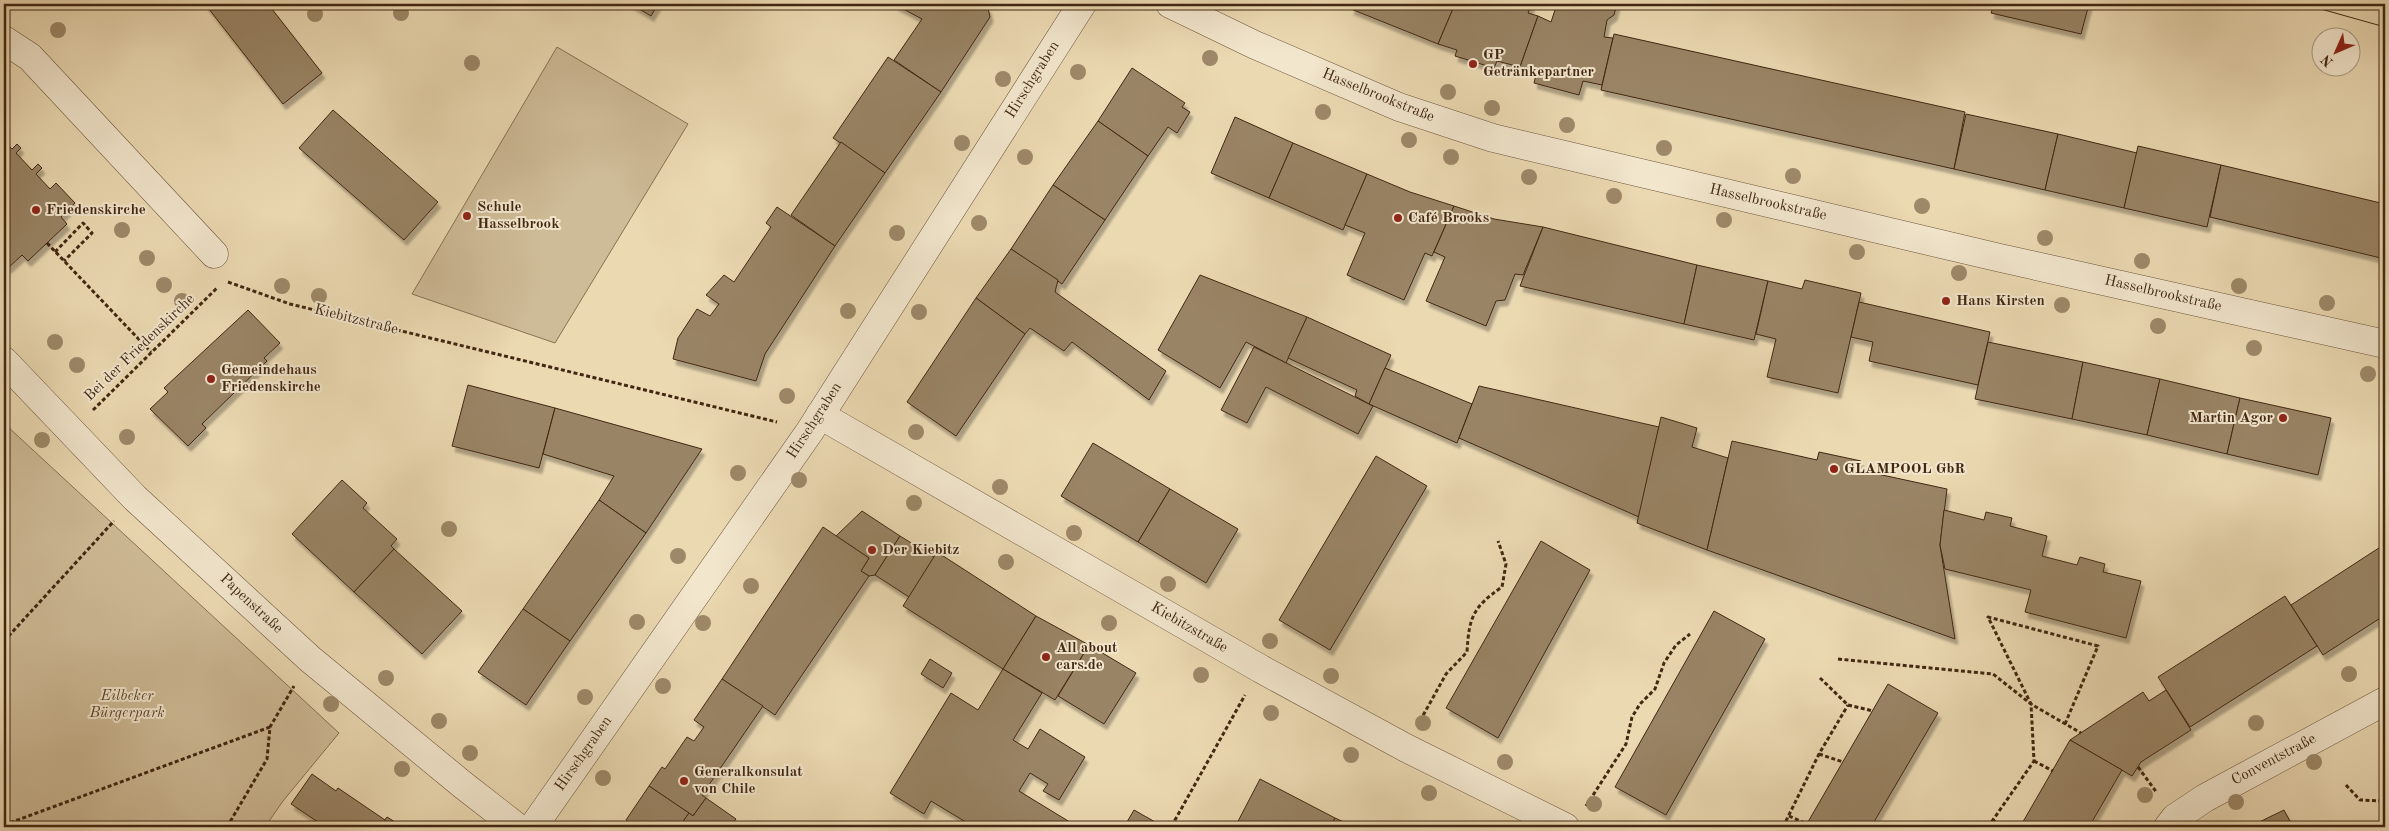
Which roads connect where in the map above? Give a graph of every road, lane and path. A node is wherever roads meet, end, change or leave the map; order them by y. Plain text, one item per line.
1 (1082, 4) edge
2 (1170, 4) edge
3 (4, 40) edge
4 (47, 243) dead end
5 (55, 252) junction
6 (214, 254) dead end
7 (64, 261) junction
8 (224, 281) joint
9 (2385, 344) edge
10 (151, 352) junction
11 (4, 361) edge
12 (815, 423) junction
13 (71, 431) junction
14 (135, 498) junction
15 (1498, 540) dead end
16 (1690, 634) dead end
17 (4, 641) edge
18 (310, 659) junction
19 (1838, 659) dead end
20 (1261, 669) junction
21 (1820, 678) dead end
22 (2385, 700) edge
23 (2031, 704) junction
24 (1848, 705) junction
25 (1873, 711) dead end
26 (2065, 724) junction
27 (270, 728) junction
28 (2081, 734) dead end
29 (1406, 748) junction
30 (1819, 754) junction
31 (2034, 761) junction
32 (1843, 762) dead end
33 (2052, 771) dead end
34 (2346, 785) dead end
35 (2385, 800) edge
36 (1789, 816) junction
37 (1574, 819) edge
38 (1992, 820) junction
39 (1807, 824) dead end
40 (4, 825) edge
41 (226, 827) edge
42 (517, 827) edge
43 (533, 827) edge
44 (1174, 827) edge
45 (1782, 827) edge
46 (1988, 827) edge
47 (2005, 827) edge
48 (2168, 827) edge

1 - 12 street, Hirschgraben
2 - 9 street, Hasselbrookstraße
3 - 6 street
4 - 5 path
5 - 7 path
5 - 7 path
7 - 10 path
8 - 10 path, Bei der Friedenskirche
8 - 12 path, Kiebitzstraße
10 - 13 path, Bei der Friedenskirche
11 - 13 street, Papenstraße
12 - 20 street, Kiebitzstraße
12 - 43 street, Hirschgraben
13 - 14 street, Papenstraße
14 - 17 path
14 - 18 street, Papenstraße
15 - 29 path
16 - 37 path
18 - 27 path
18 - 42 street, Papenstraße
19 - 23 path
20 - 29 street, Kiebitzstraße
20 - 44 path
21 - 24 path
22 - 48 street, Conventstraße
23 - 26 path
23 - 26 path
23 - 31 path
24 - 25 path
24 - 30 path
26 - 28 path
27 - 40 path
27 - 41 path
29 - 37 street, Kiebitzstraße
30 - 32 path
30 - 36 path
31 - 33 path
31 - 38 path
34 - 35 path
36 - 39 path
36 - 45 path
38 - 46 path
38 - 47 path

